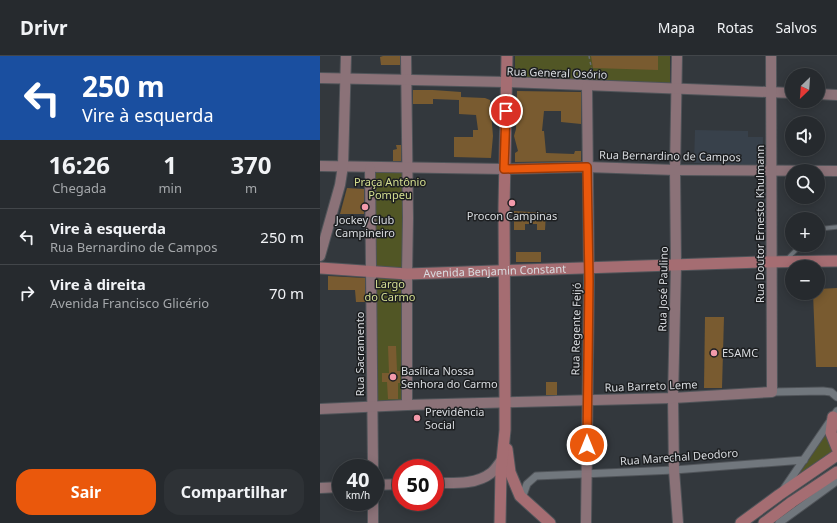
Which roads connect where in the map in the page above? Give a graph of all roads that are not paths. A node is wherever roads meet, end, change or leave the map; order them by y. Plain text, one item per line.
1 (346, 56) edge
2 (406, 56) edge
3 (507, 56) edge
4 (677, 56) edge
5 (772, 56) edge
6 (320, 78) edge
7 (345, 79) junction
8 (406, 80) junction
9 (506, 82) junction
10 (591, 86) junction
11 (676, 89) junction
12 (772, 93) junction
13 (785, 94) edge
14 (825, 94) edge
15 (837, 95) edge
16 (320, 166) edge
17 (343, 166) junction
18 (408, 167) junction
19 (587, 167) junction
20 (370, 168) junction
21 (504, 169) junction
22 (772, 169) junction
23 (675, 170) junction
24 (837, 170) edge
25 (837, 227) edge
26 (825, 228) edge
27 (794, 252) edge
28 (320, 256) edge
29 (784, 261) junction
30 (837, 261) edge
31 (772, 262) junction
32 (676, 265) junction
33 (320, 268) edge
34 (588, 268) junction
35 (504, 270) junction
36 (372, 271) junction
37 (407, 274) junction
38 (772, 392) junction
39 (837, 397) edge
40 (673, 398) junction
41 (587, 400) junction
42 (506, 403) junction
43 (408, 405) junction
44 (372, 408) junction
45 (320, 409) edge
46 (835, 414) edge
47 (505, 430) junction
48 (837, 448) edge
49 (837, 455) edge
50 (373, 459) edge
51 (804, 460) junction
52 (501, 461) junction
53 (674, 470) junction
54 (837, 472) edge
55 (588, 475) junction
56 (837, 481) edge
57 (444, 484) edge
58 (332, 487) edge
59 (320, 488) edge
60 (779, 495) junction
61 (522, 499) junction
62 (373, 511) edge
63 (373, 523) edge
64 (500, 523) edge
65 (550, 523) edge
66 (586, 523) edge
67 (678, 523) edge
68 (741, 523) edge
69 (764, 523) edge
70 (780, 523) edge

1 - 7 main road
2 - 8 main road
3 - 9 main road
4 - 11 main road, Rua José Paulino
5 - 12 main road, Rua Doutor Ernesto Khulmann
6 - 7 main road, Rua General Osório
7 - 8 main road, Rua General Osório
7 - 17 main road
8 - 9 main road, Rua General Osório
8 - 18 main road
9 - 10 main road, Rua General Osório
9 - 21 main road
10 - 11 main road, Rua General Osório
10 - 19 main road, Rua Regente Feijó
11 - 12 main road, Rua General Osório
11 - 23 main road, Rua José Paulino
12 - 13 main road, Rua General Osório
12 - 22 main road, Rua Doutor Ernesto Khulmann
14 - 15 main road
16 - 17 main road, Rua Bernardino de Campos
17 - 20 main road, Rua Bernardino de Campos
17 - 28 main road
18 - 20 main road, Rua Bernardino de Campos
18 - 21 main road, Rua Bernardino de Campos
18 - 37 main road
19 - 21 main road, Rua Bernardino de Campos
19 - 23 main road, Rua Bernardino de Campos
19 - 34 main road, Rua Regente Feijó
20 - 36 main road, Rua Sacramento
21 - 35 main road
22 - 23 main road, Rua Bernardino de Campos
22 - 24 main road, Rua Bernardino de Campos
22 - 31 main road, Rua Doutor Ernesto Khulmann
23 - 32 main road, Rua José Paulino
25 - 26 lane
27 - 29 lane
29 - 30 main road, Avenida Benjamin Constant
29 - 31 main road, Avenida Benjamin Constant
31 - 32 main road, Avenida Benjamin Constant
31 - 38 main road, Rua Doutor Ernesto Khulmann
32 - 34 main road, Avenida Benjamin Constant
32 - 40 main road, Rua José Paulino
33 - 36 main road, Avenida Benjamin Constant
34 - 35 main road, Avenida Benjamin Constant
34 - 41 main road, Rua Regente Feijó
35 - 37 main road, Avenida Benjamin Constant
35 - 42 main road
36 - 37 main road, Avenida Benjamin Constant
36 - 44 main road, Rua Sacramento
37 - 43 main road
38 - 39 street, Rua Barreto Leme
38 - 40 main road, Rua Barreto Leme
40 - 41 main road, Rua Barreto Leme
40 - 53 main road, Rua José Paulino
41 - 42 main road, Rua Barreto Leme
41 - 55 main road, Rua Regente Feijó
42 - 43 main road, Rua Barreto Leme
42 - 47 main road
43 - 44 main road, Rua Barreto Leme
44 - 45 main road, Rua Barreto Leme
44 - 50 main road, Rua Sacramento
46 - 48 main road
46 - 51 street
47 - 52 main road
47 - 61 main road
49 - 60 main road
51 - 53 street, Rua Marechal Deodoro
51 - 60 street
52 - 57 main road
52 - 64 main road
53 - 55 street, Rua Marechal Deodoro
53 - 67 main road, Rua José Paulino
54 - 69 main road
55 - 61 street, Rua Marechal Deodoro
55 - 66 main road, Rua Regente Feijó
56 - 70 street
58 - 59 main road
60 - 68 main road
61 - 65 main road
62 - 63 main road

